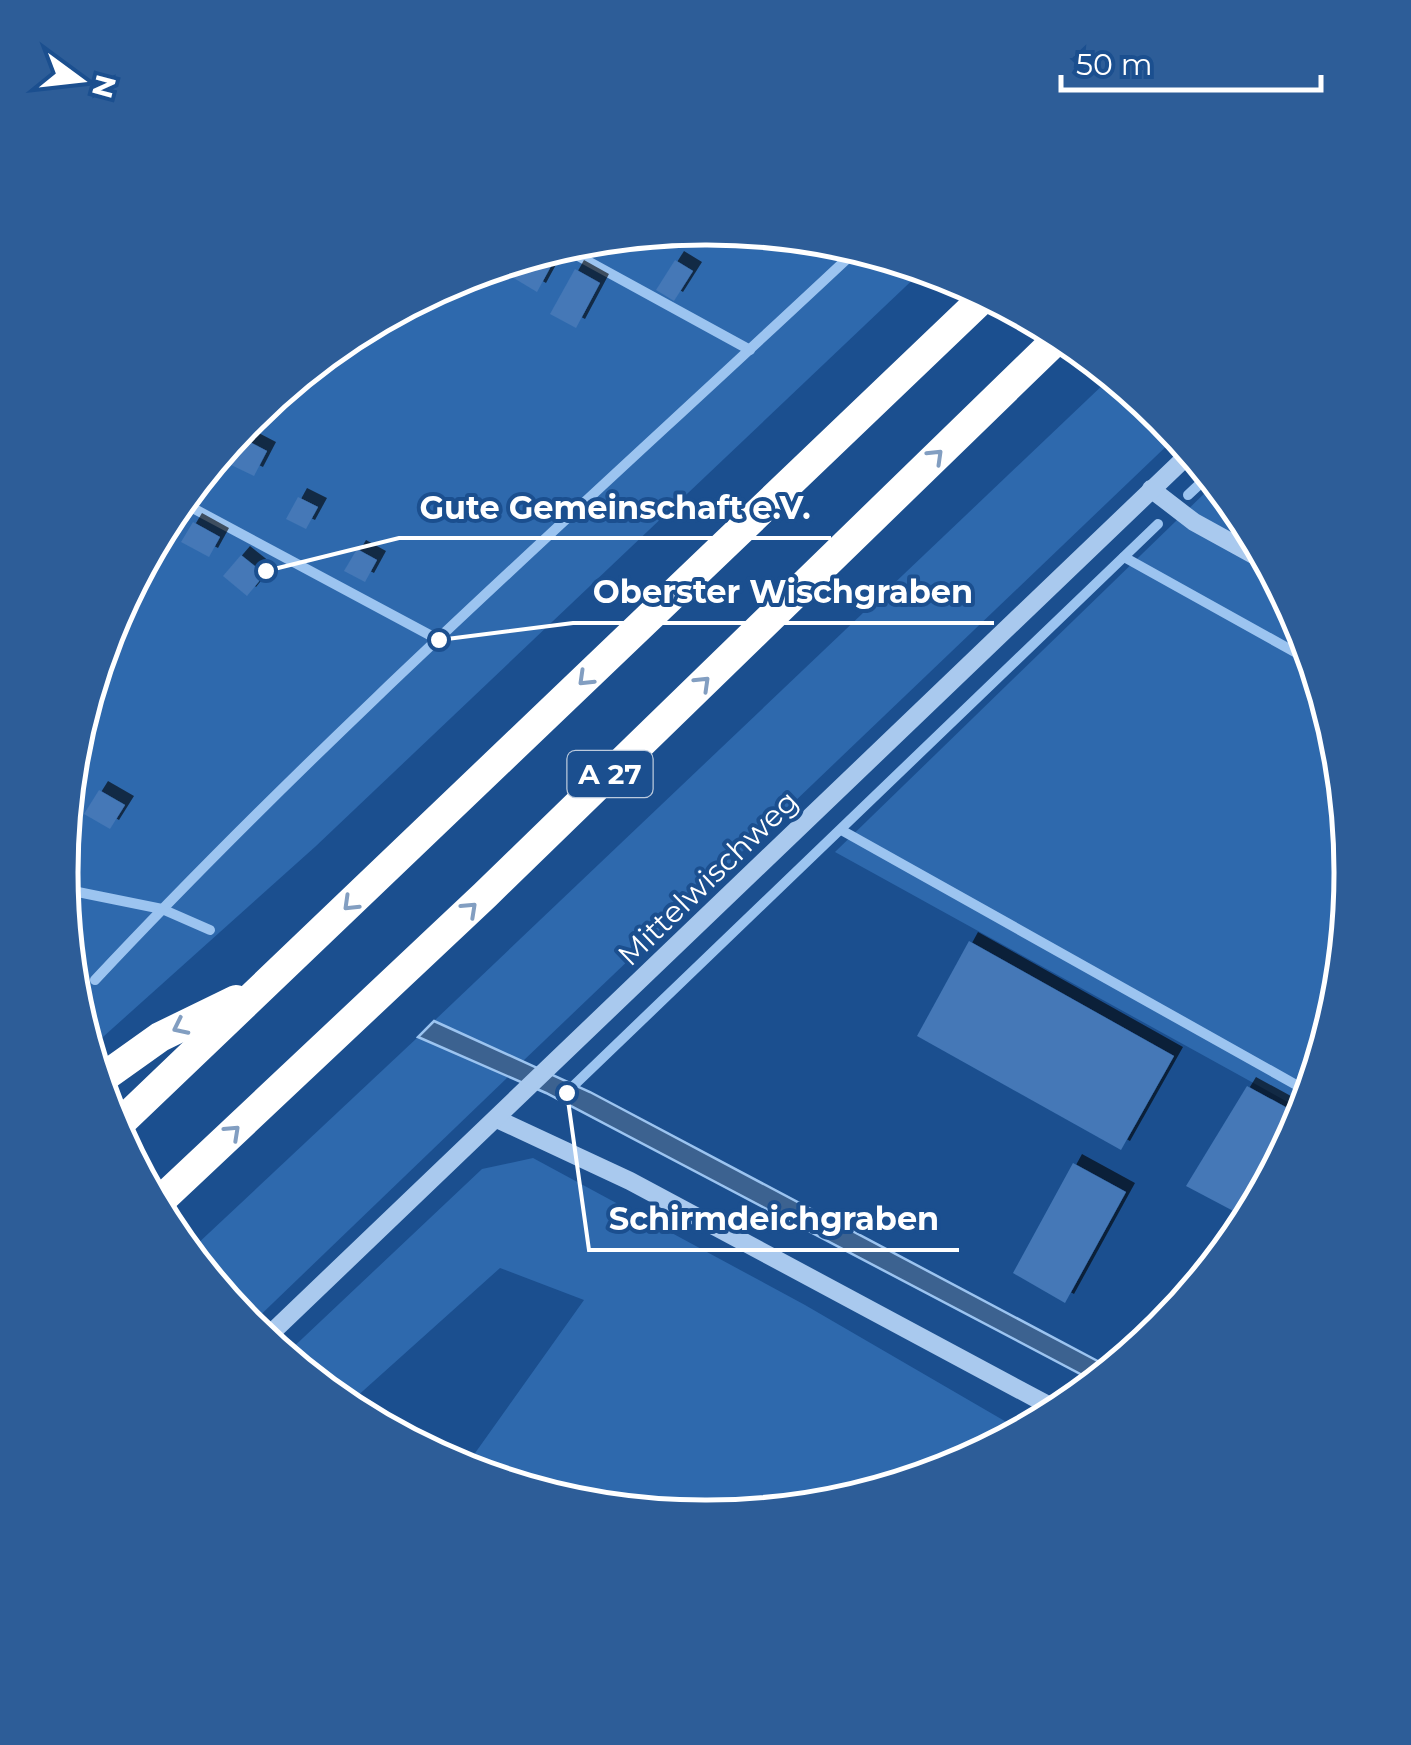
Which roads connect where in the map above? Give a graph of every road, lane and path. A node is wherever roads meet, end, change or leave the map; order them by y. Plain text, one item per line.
1 (975, 305) edge
2 (1049, 347) edge
3 (1181, 462) edge
4 (1151, 489) junction
5 (1242, 548) edge
6 (265, 985) junction
7 (110, 1072) edge
8 (127, 1117) edge
9 (496, 1119) junction
10 (167, 1194) edge
11 (275, 1330) edge
12 (1042, 1402) edge

1 -> 6 highway, A 27
10 -> 2 highway, A 27
3 - 4 street, Mittelwischweg
4 - 5 street
4 - 9 street, Mittelwischweg
6 -> 7 highway
6 - 8 highway, A 27
9 - 11 street, Mittelwischweg
9 - 12 street

